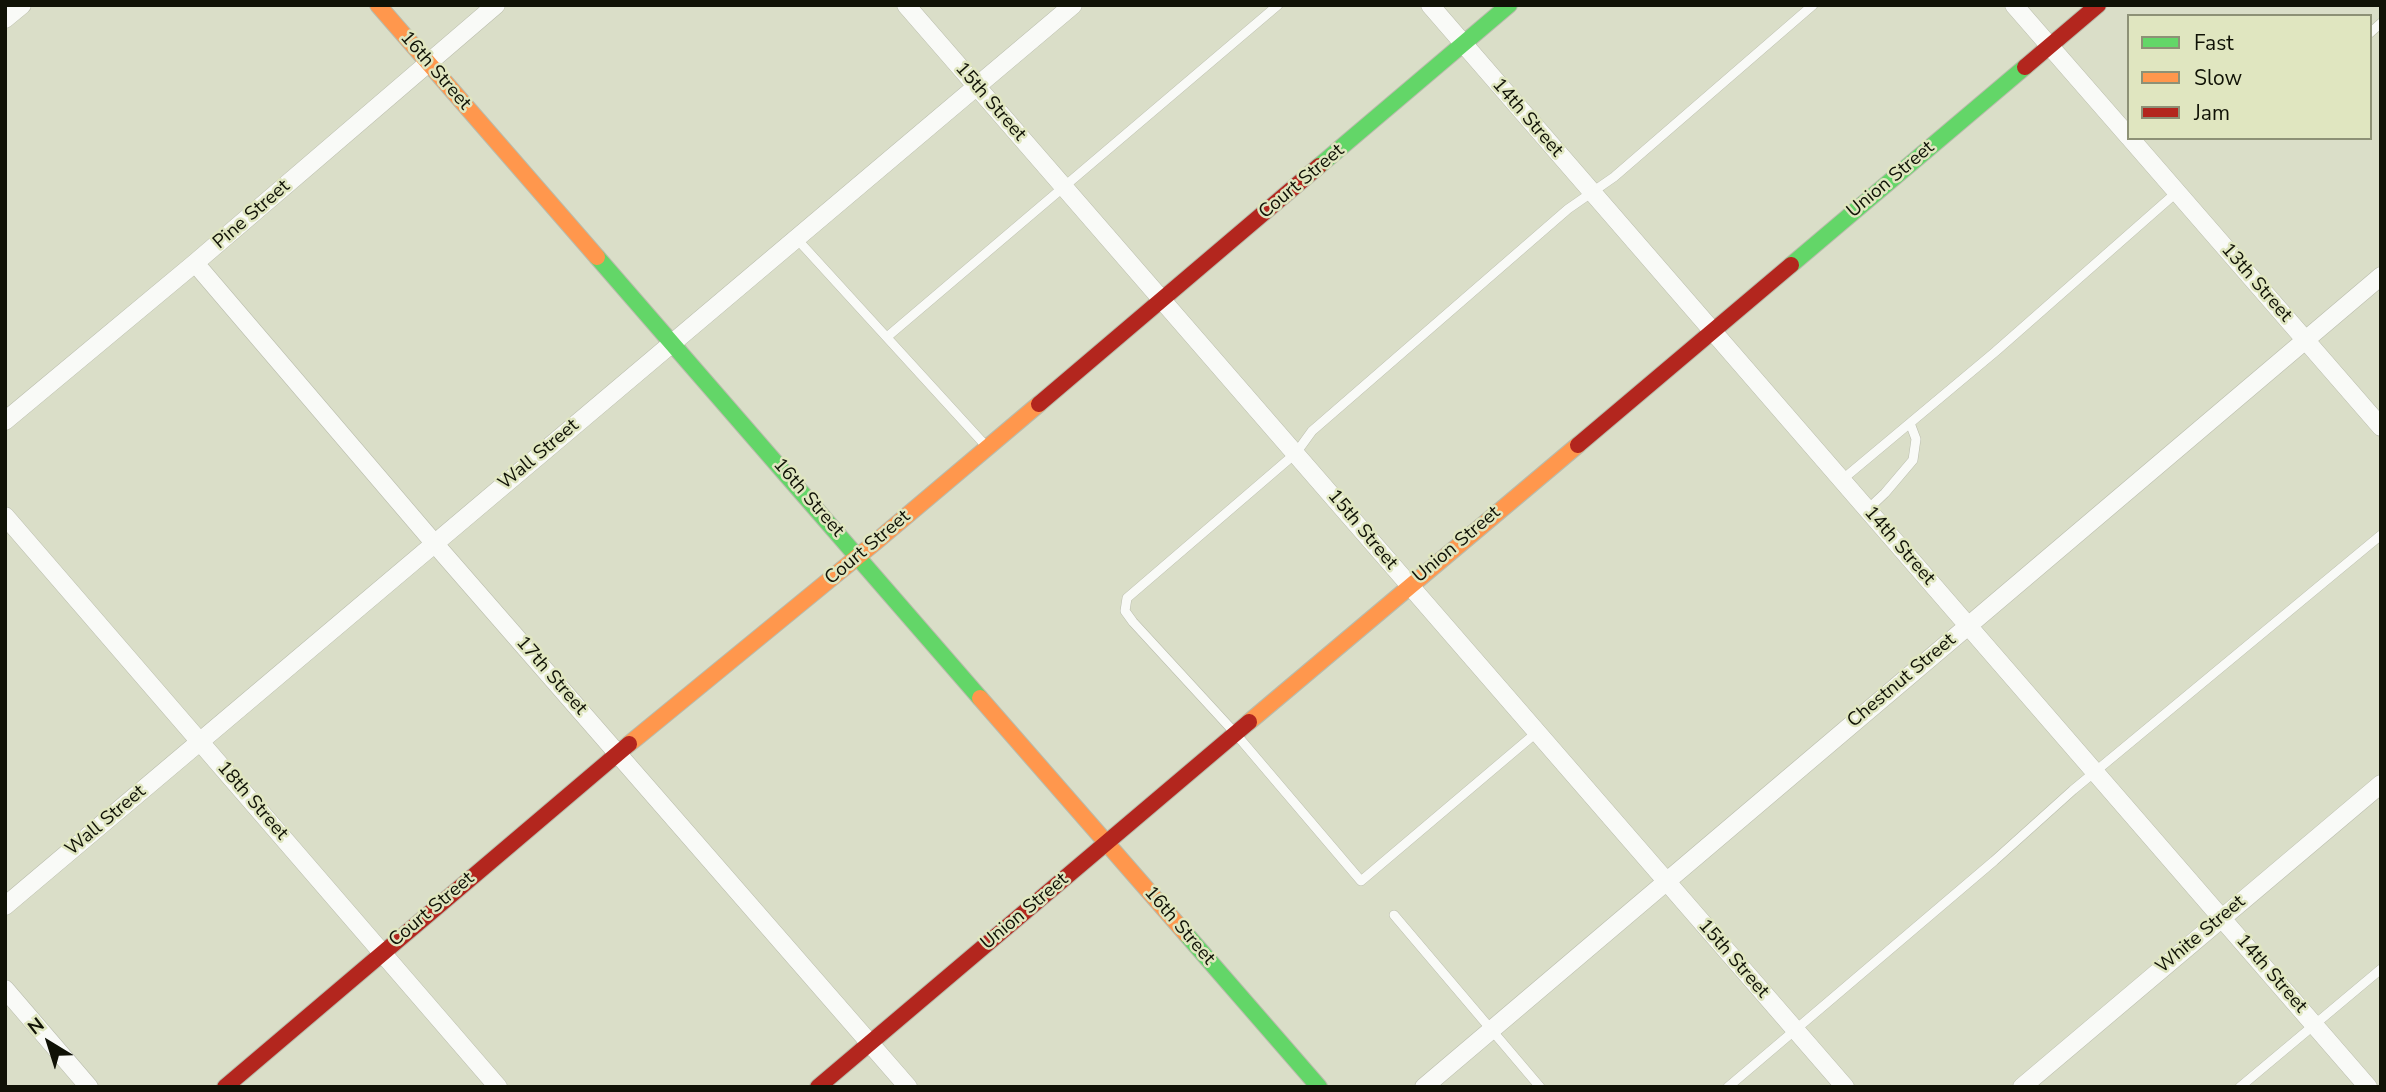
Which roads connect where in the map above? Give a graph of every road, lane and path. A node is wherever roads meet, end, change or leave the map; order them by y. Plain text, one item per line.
1 (22, 5) edge
2 (378, 5) edge
3 (496, 5) edge
4 (906, 5) edge
5 (1073, 5) edge
6 (1278, 5) edge
7 (1430, 5) edge
8 (1509, 5) edge
9 (1813, 5) edge
10 (2014, 5) edge
11 (2098, 5) edge
12 (5, 19) edge
13 (1464, 45) junction
14 (2050, 47) junction
15 (428, 62) junction
16 (977, 86) junction
17 (2127, 135) edge
18 (2132, 140) edge
19 (1064, 189) junction
20 (2177, 192) junction
21 (1591, 193) junction
22 (796, 238) junction
23 (195, 263) junction
24 (2381, 276) edge
25 (1162, 299) junction
26 (1711, 331) junction
27 (887, 337) junction
28 (2305, 340) junction
29 (671, 343) junction
30 (5, 421) edge
31 (1910, 423) junction
32 (2381, 427) edge
33 (988, 447) junction
34 (1296, 453) junction
35 (1843, 480) junction
36 (1867, 510) junction
37 (5, 516) edge
38 (2381, 536) edge
39 (435, 544) junction
40 (859, 556) junction
41 (1409, 586) junction
42 (1967, 625) junction
43 (1235, 733) junction
44 (1536, 733) junction
45 (200, 742) junction
46 (618, 753) junction
47 (2095, 773) junction
48 (2381, 784) edge
49 (1106, 843) junction
50 (1665, 881) junction
51 (5, 906) edge
52 (1394, 915) dead end
53 (2222, 918) junction
54 (383, 953) junction
55 (2381, 969) edge
56 (5, 989) edge
57 (2314, 1024) junction
58 (1492, 1030) junction
59 (1795, 1030) junction
60 (870, 1043) junction
61 (89, 1087) edge
62 (225, 1087) edge
63 (498, 1087) edge
64 (818, 1087) edge
65 (908, 1087) edge
66 (1318, 1087) edge
67 (1424, 1087) edge
68 (1541, 1087) edge
69 (1728, 1087) edge
70 (1844, 1087) edge
71 (2022, 1087) edge
72 (2240, 1087) edge
73 (2368, 1087) edge

1 - 12 street
2 - 15 street, 16th Street
3 - 15 street, Pine Street
4 - 16 street, 15th Street
5 - 16 street, Wall Street
6 - 19 lane
7 - 13 street, 14th Street
8 - 13 street, Court Street
9 - 21 lane
10 - 14 street, 13th Street
11 - 14 street, Union Street
13 - 21 street, 14th Street
13 - 25 street, Court Street
14 - 17 street, 13th Street
14 - 26 street, Union Street
15 - 23 street, Pine Street
15 - 29 street, 16th Street
16 - 19 street, 15th Street
16 - 22 street, Wall Street
18 - 20 street, 13th Street
19 - 25 street, 15th Street
19 - 27 lane
20 - 28 street, 13th Street
20 - 31 lane
21 - 26 street, 14th Street
21 - 34 lane
22 - 27 lane
22 - 29 street, Wall Street
23 - 30 street, Pine Street
23 - 39 street, 17th Street
24 - 28 street, Chestnut Street
25 - 33 street, Court Street
25 - 34 street, 15th Street
26 - 35 street, 14th Street
26 - 41 street, Union Street
27 - 33 lane
28 - 32 street, 13th Street
28 - 42 street, Chestnut Street
29 - 39 street, Wall Street
29 - 40 street, 16th Street
31 - 35 lane
31 - 36 lane
33 - 40 street, Court Street
34 - 41 street, 15th Street
34 - 43 lane
35 - 36 street, 14th Street
36 - 42 street, 14th Street
37 - 45 street, 18th Street
38 - 47 lane
39 - 45 street, Wall Street
39 - 46 street, 17th Street
40 - 46 street, Court Street
40 - 49 street, 16th Street
41 - 43 street, Union Street
41 - 44 street, 15th Street
42 - 47 street, 14th Street
42 - 50 street, Chestnut Street
43 - 44 lane
43 - 49 street, Union Street
44 - 50 street, 15th Street
45 - 51 street, Wall Street
45 - 54 street, 18th Street
46 - 54 street, Court Street
46 - 60 street, 17th Street
47 - 53 street, 14th Street
47 - 59 lane
48 - 53 street, White Street
49 - 60 street, Union Street
49 - 66 street, 16th Street
50 - 58 street, Chestnut Street
50 - 59 street, 15th Street
52 - 58 lane
53 - 57 street, 14th Street
53 - 71 street, White Street
54 - 62 street, Court Street
54 - 63 street, 18th Street
55 - 57 lane
56 - 61 street
57 - 72 lane
57 - 73 street, 14th Street
58 - 67 street, Chestnut Street
58 - 68 lane
59 - 69 lane
59 - 70 street, 15th Street
60 - 64 street, Union Street
60 - 65 street, 17th Street

